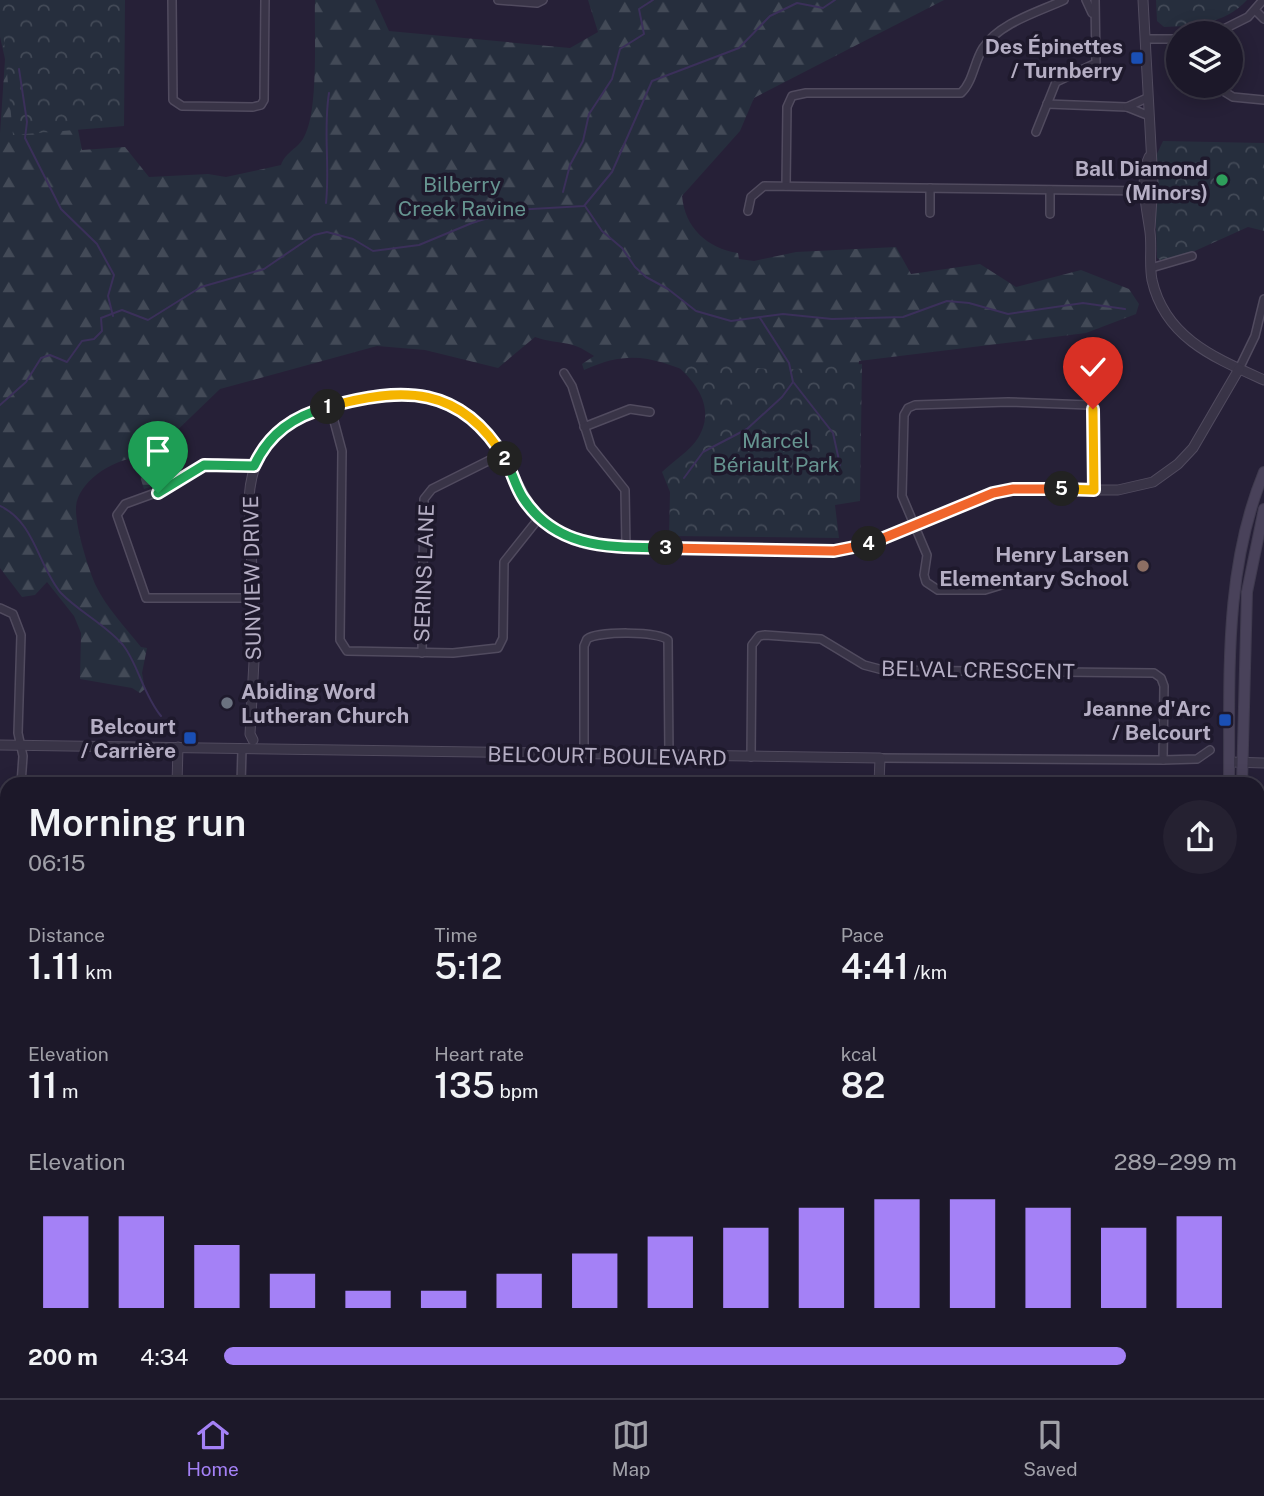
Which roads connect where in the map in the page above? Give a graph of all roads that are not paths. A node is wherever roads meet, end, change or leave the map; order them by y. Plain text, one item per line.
1 (172, 0) edge
2 (265, 0) edge
3 (498, 0) edge
4 (543, 0) edge
5 (1065, 0) edge
6 (1086, 0) edge
7 (1095, 0) edge
8 (1143, 0) edge
9 (1264, 0) edge
10 (1255, 10) junction
11 (1264, 19) edge
12 (1095, 20) junction
13 (1241, 21) edge
14 (1166, 38) edge
15 (1144, 39) junction
16 (1147, 98) junction
17 (1243, 98) edge
18 (1264, 100) edge
19 (1047, 104) junction
20 (1127, 107) junction
21 (1147, 115) junction
22 (1036, 132) dead end
23 (786, 186) junction
24 (930, 188) junction
25 (1050, 190) junction
26 (1149, 191) junction
27 (748, 211) dead end
28 (930, 213) dead end
29 (1050, 214) dead end
30 (1192, 256) dead end
31 (1151, 268) junction
32 (1264, 299) edge
33 (1260, 326) edge
34 (1239, 369) junction
35 (564, 373) dead end
36 (1264, 380) edge
37 (330, 406) junction
38 (650, 412) dead end
39 (584, 428) junction
40 (502, 454) junction
41 (254, 466) junction
42 (1264, 472) edge
43 (1094, 490) junction
44 (1264, 509) edge
45 (538, 518) junction
46 (913, 526) junction
47 (626, 547) junction
48 (1009, 583) dead end
49 (255, 598) junction
50 (0, 608) edge
51 (422, 653) junction
52 (253, 744) junction
53 (0, 746) edge
54 (20, 746) junction
55 (178, 747) junction
56 (242, 749) junction
57 (1210, 750) dead end
58 (583, 755) junction
59 (669, 757) junction
60 (751, 757) junction
61 (880, 758) junction
62 (1163, 761) junction
63 (1230, 762) junction
64 (1242, 762) junction
65 (1264, 763) edge
66 (22, 777) edge
67 (177, 777) edge
68 (241, 777) edge
69 (879, 777) edge
70 (1229, 777) edge
71 (1242, 777) edge

1 - 2 street
3 - 4 street
5 - 23 street
6 - 12 street
7 - 12 street
8 - 15 street
9 - 10 street
10 - 11 street
10 - 13 street
12 - 19 street
14 - 15 street
15 - 16 street
16 - 20 street
16 - 21 street
17 - 18 street
19 - 20 street
19 - 22 street
20 - 21 street
21 - 26 street
23 - 24 street
23 - 27 street
24 - 25 street
24 - 28 street
25 - 26 street
25 - 29 street
26 - 31 street
30 - 31 street
31 - 34 street
32 - 33 street
33 - 34 street
34 - 36 street
34 - 43 street, SUNVIEW DRIVE
35 - 39 street
37 - 40 street, SUNVIEW DRIVE
37 - 41 street, SUNVIEW DRIVE
37 - 51 street
38 - 39 street
39 - 47 street
40 - 45 street, SUNVIEW DRIVE
40 - 51 street, SERINS LANE
41 - 49 street, SUNVIEW DRIVE
41 - 49 street
42 - 63 main road
43 - 46 street, SUNVIEW DRIVE
43 - 46 street
44 - 64 main road
45 - 47 street, SUNVIEW DRIVE
45 - 51 street
46 - 47 street, SUNVIEW DRIVE
46 - 48 street
49 - 52 street, SUNVIEW DRIVE
50 - 54 street
52 - 56 street, BELCOURT BOULEVARD
52 - 58 street, BELCOURT BOULEVARD
53 - 54 street, BELCOURT BOULEVARD
54 - 55 street, BELCOURT BOULEVARD
54 - 66 street
55 - 56 street, BELCOURT BOULEVARD
55 - 67 street
56 - 68 street
57 - 62 street, BELCOURT BOULEVARD
58 - 59 street, BELCOURT BOULEVARD
58 - 59 street
59 - 60 street, BELCOURT BOULEVARD
60 - 61 street, BELCOURT BOULEVARD
60 - 62 street, BELVAL CRESCENT
61 - 62 street, BELCOURT BOULEVARD
61 - 69 street
63 - 64 street
63 - 70 main road
64 - 65 street
64 - 71 main road

